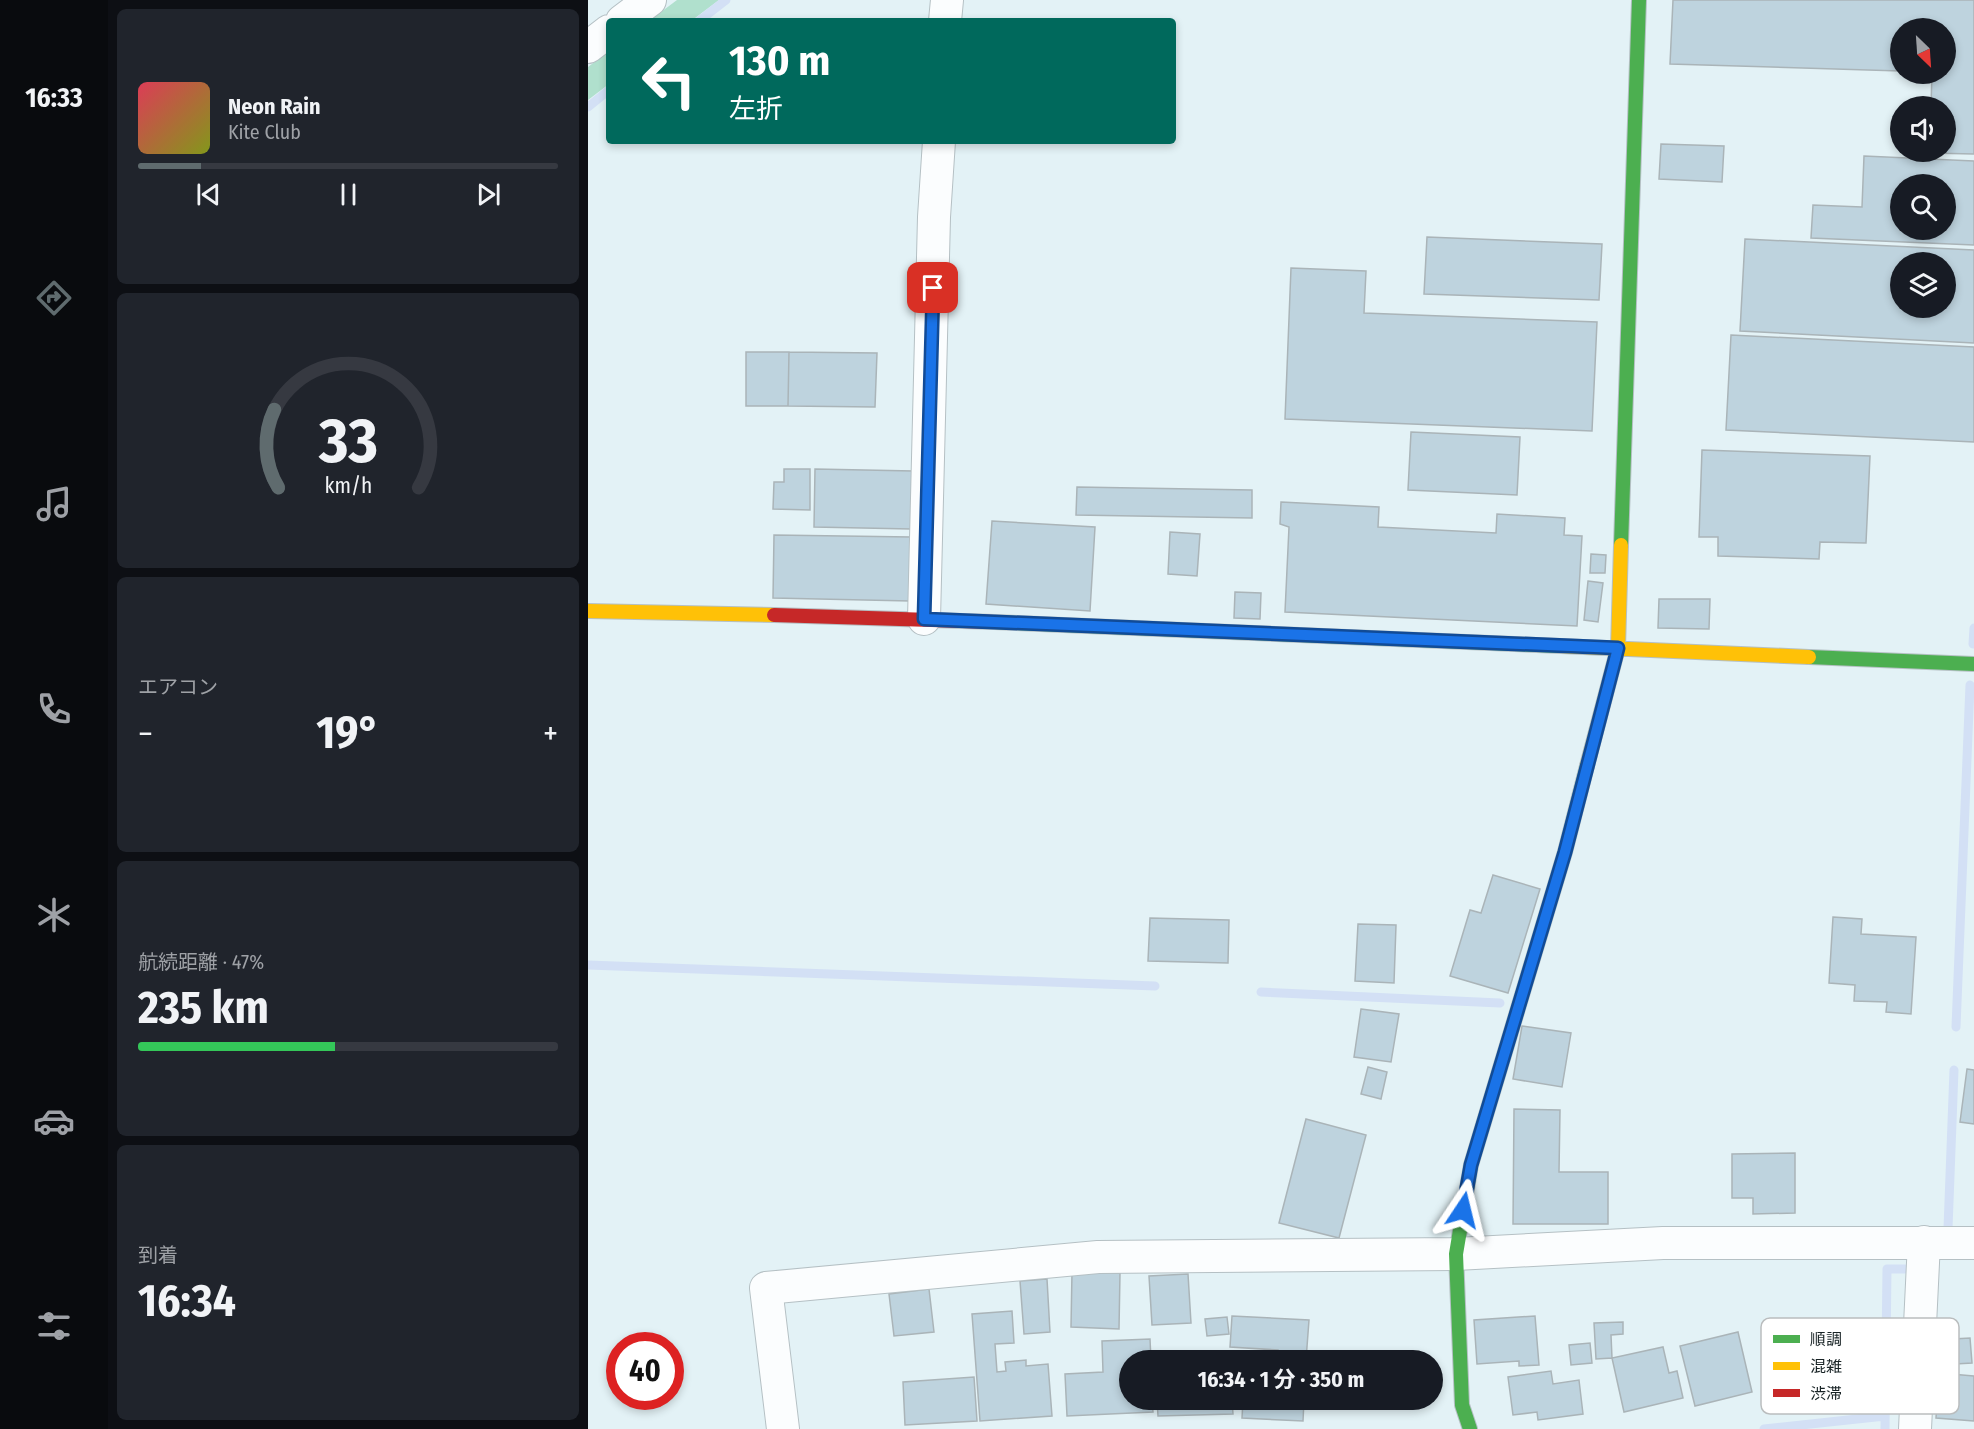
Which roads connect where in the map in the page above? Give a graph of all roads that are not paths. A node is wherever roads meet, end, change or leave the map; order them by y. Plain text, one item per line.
1 (650, 0) edge
2 (947, 0) edge
3 (1639, 0) edge
4 (626, 18) edge
5 (945, 18) edge
6 (606, 33) edge
7 (588, 46) edge
8 (939, 144) edge
9 (588, 611) edge
10 (924, 619) junction
11 (1618, 648) junction
12 (1974, 664) edge
13 (1924, 1242) junction
14 (1974, 1243) edge
15 (1456, 1254) junction
16 (1920, 1318) edge
17 (1916, 1414) edge
18 (783, 1429) edge
19 (1470, 1429) edge
20 (1915, 1429) edge

1 - 4 street
2 - 5 street
3 - 11 street
6 - 7 street
8 - 10 street
9 - 10 street
10 - 11 street
11 - 12 street
11 - 15 street
13 - 14 street
13 - 15 street
13 - 16 street
15 - 18 street
15 - 19 street
17 - 20 street

